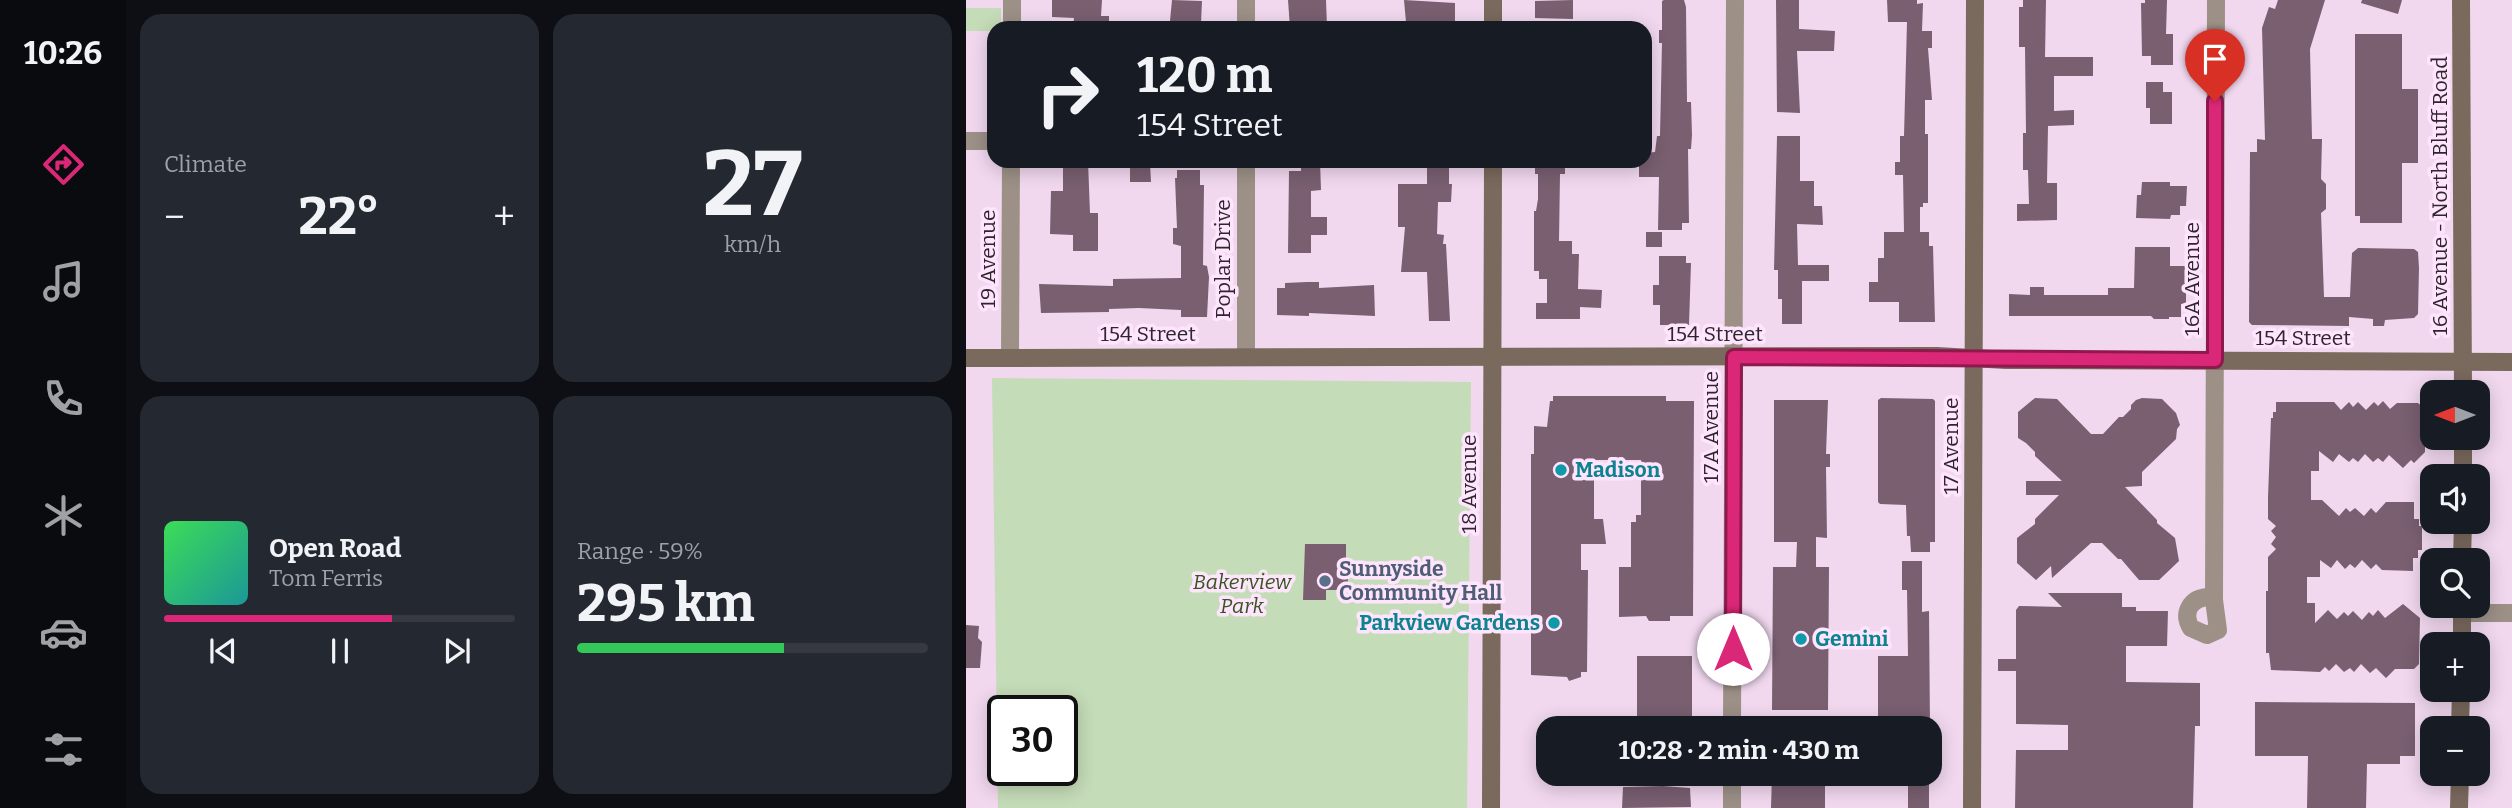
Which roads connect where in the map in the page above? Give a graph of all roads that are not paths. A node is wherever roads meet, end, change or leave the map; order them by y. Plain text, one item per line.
1 (1012, 0) edge
2 (1246, 0) edge
3 (1493, 0) edge
4 (1735, 0) edge
5 (1975, 0) edge
6 (2216, 0) edge
7 (2461, 0) edge
8 (1012, 21) edge
9 (1246, 21) edge
10 (1493, 21) edge
11 (966, 141) edge
12 (987, 141) edge
13 (1012, 168) edge
14 (1246, 168) edge
15 (1493, 168) edge
16 (1010, 357) junction
17 (1246, 357) junction
18 (1492, 357) junction
19 (1734, 357) junction
20 (966, 358) edge
21 (1974, 358) junction
22 (2215, 360) junction
23 (2463, 362) junction
24 (2512, 362) edge
25 (2463, 380) edge
26 (2214, 600) dead end
27 (2490, 611) edge
28 (2512, 613) edge
29 (1732, 716) edge
30 (1732, 786) edge
31 (2459, 786) edge
32 (1490, 808) edge
33 (1732, 808) edge
34 (1972, 808) edge
35 (2459, 808) edge

1 - 8 street
2 - 9 street
3 - 10 street
4 - 19 street, 17A Avenue
5 - 21 street, 17 Avenue
6 - 22 street, 16A Avenue
7 - 23 street, 16 Avenue - North Bluff Road
11 - 12 street
13 - 16 street, 19 Avenue
14 - 17 street, Poplar Drive
15 - 18 street, 18 Avenue
16 - 17 street, 154 Street
16 - 20 street, 154 Street
17 - 18 street, 154 Street
18 - 19 street, 154 Street
18 - 32 street, 18 Avenue
19 - 21 street, 154 Street
19 - 29 street, 17A Avenue
21 - 22 street, 154 Street
21 - 34 street, 17 Avenue
22 - 23 street, 154 Street
22 - 26 street, 16A Avenue
23 - 24 street, 154 Street
23 - 25 street, 16 Avenue - North Bluff Road
27 - 28 street
30 - 33 street
31 - 35 street

